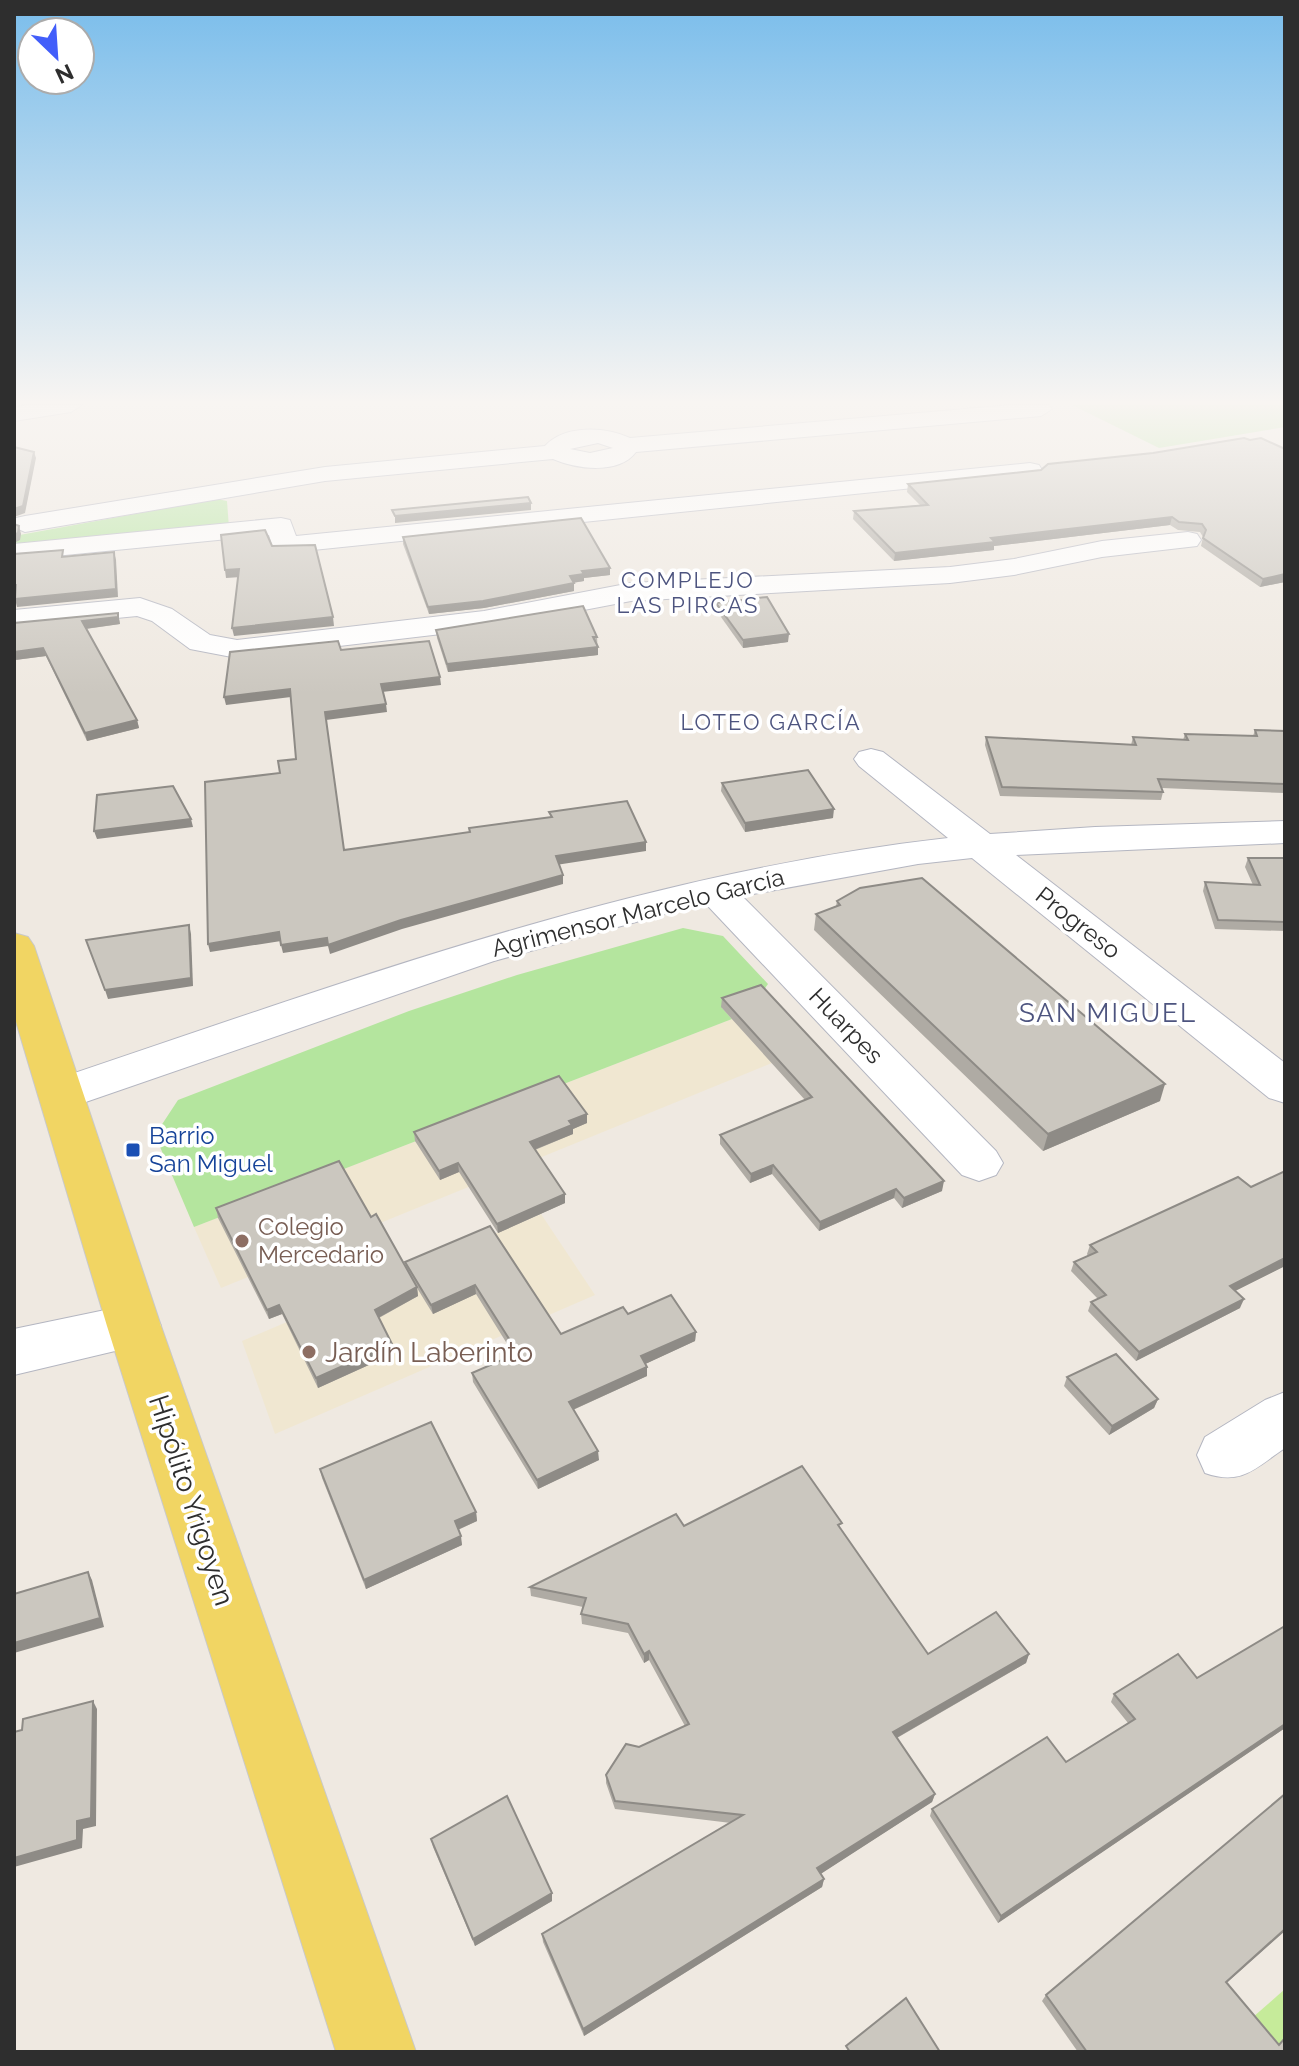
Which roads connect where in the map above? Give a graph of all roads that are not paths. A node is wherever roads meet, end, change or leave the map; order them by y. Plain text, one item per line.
1 (161, 501) edge
2 (718, 501) edge
3 (14, 526) edge
4 (1188, 540) dead end
5 (14, 552) edge
6 (14, 619) edge
7 (871, 759) dead end
8 (1285, 832) edge
9 (981, 846) junction
10 (713, 889) junction
11 (14, 946) edge
12 (1285, 1087) edge
13 (61, 1094) junction
14 (979, 1163) dead end
15 (134, 1326) junction
16 (14, 1352) edge
17 (1285, 1417) edge
18 (1226, 1455) dead end
19 (376, 2052) edge

1 - 3 street
2 - 5 street
4 - 6 street
7 - 9 street, Progreso
8 - 9 street, Agrimensor Marcelo García
9 - 10 street, Agrimensor Marcelo García
9 - 12 street, Progreso
10 - 13 street, Agrimensor Marcelo García
10 - 14 street, Huarpes
11 - 13 main road, Hipólito Yrigoyen
13 - 15 main road, Hipólito Yrigoyen
15 - 16 street
15 - 19 main road, Hipólito Yrigoyen
17 - 18 street

